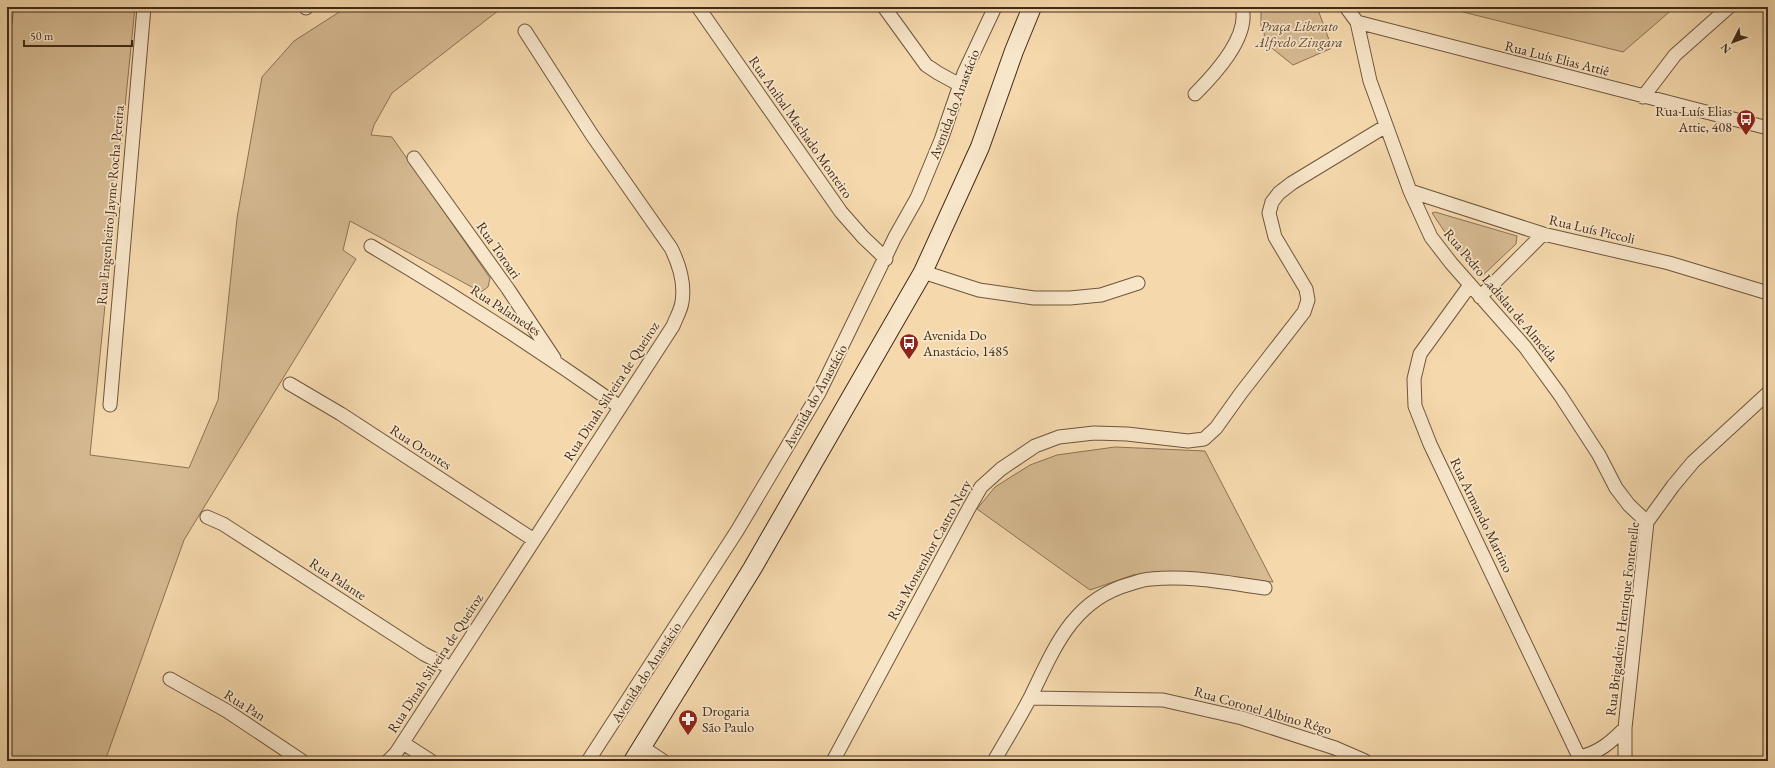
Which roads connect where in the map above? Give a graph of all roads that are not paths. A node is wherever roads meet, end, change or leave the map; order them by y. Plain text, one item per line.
1 (144, 7) edge
2 (698, 7) edge
3 (884, 7) edge
4 (995, 7) edge
5 (1032, 7) edge
6 (1242, 7) edge
7 (1346, 7) edge
8 (1729, 7) edge
9 (1357, 22) junction
10 (525, 32) dead end
11 (960, 84) junction
12 (1195, 94) dead end
13 (1643, 97) junction
14 (1386, 126) junction
15 (1768, 128) edge
16 (414, 158) dead end
17 (1410, 192) junction
18 (1543, 234) junction
19 (371, 246) dead end
20 (886, 259) junction
21 (923, 272) junction
22 (1138, 283) dead end
23 (1470, 286) junction
24 (1768, 294) edge
25 (1480, 297) junction
26 (557, 362) junction
27 (290, 384) dead end
28 (1768, 393) edge
29 (110, 405) dead end
30 (620, 406) junction
31 (207, 517) dead end
32 (1647, 522) junction
33 (534, 540) junction
34 (1265, 588) dead end
35 (451, 668) junction
36 (170, 679) dead end
37 (1030, 698) junction
38 (1625, 728) junction
39 (402, 743) junction
40 (637, 754) edge
41 (1580, 759) edge
42 (302, 761) edge
43 (388, 761) edge
44 (431, 761) edge
45 (588, 761) edge
46 (663, 761) edge
47 (833, 761) edge
48 (994, 761) edge
49 (1365, 761) edge
50 (1625, 761) edge

1 - 29 street, Rua Engenheiro Jayme Rocha Pereira
2 - 20 street, Rua Anibal Machado Monteiro
3 - 11 street
4 - 11 street, Avenida do Anastácio
5 - 21 main road
6 - 12 street
7 - 9 street
8 - 13 street
9 - 13 street, Rua Luís Elias Attiê
9 - 14 street, Rua Pedro Ladislau de Almeida
10 - 30 street, Rua Dinah Silveira de Queiroz
11 - 20 street, Avenida do Anastácio
13 - 15 street, Rua Luís Elias Attiê
14 - 17 street, Rua Pedro Ladislau de Almeida
14 - 47 street, Rua Monsenhor Castro Nery
16 - 26 street, Rua Toroari
17 - 18 street, Rua Luís Piccoli
17 - 23 street, Rua Pedro Ladislau de Almeida
18 - 24 street, Rua Luís Piccoli
18 - 25 street
19 - 26 street, Rua Palamedes
20 - 45 street, Avenida do Anastácio
21 - 22 street
21 - 40 main road
23 - 25 street, Rua Pedro Ladislau de Almeida
23 - 41 street, Rua Armando Martino
25 - 32 street, Rua Pedro Ladislau de Almeida
26 - 30 street, Rua Palamedes
27 - 33 street, Rua Orontes
28 - 32 street, Rua Brigadeiro Henrique Fontenelle
30 - 33 street, Rua Dinah Silveira de Queiroz
31 - 35 street, Rua Palante
32 - 38 street, Rua Brigadeiro Henrique Fontenelle
33 - 35 street, Rua Dinah Silveira de Queiroz
34 - 37 street
35 - 39 street, Rua Dinah Silveira de Queiroz
36 - 42 street, Rua Pan
37 - 48 street
37 - 49 street, Rua Coronel Albino Rêgo
38 - 41 street, Rua Brigadeiro Henrique Fontenelle
38 - 50 street, Rua Brigadeiro Henrique Fontenelle
39 - 43 street, Rua Dinah Silveira de Queiroz
39 - 44 street
40 - 46 street

